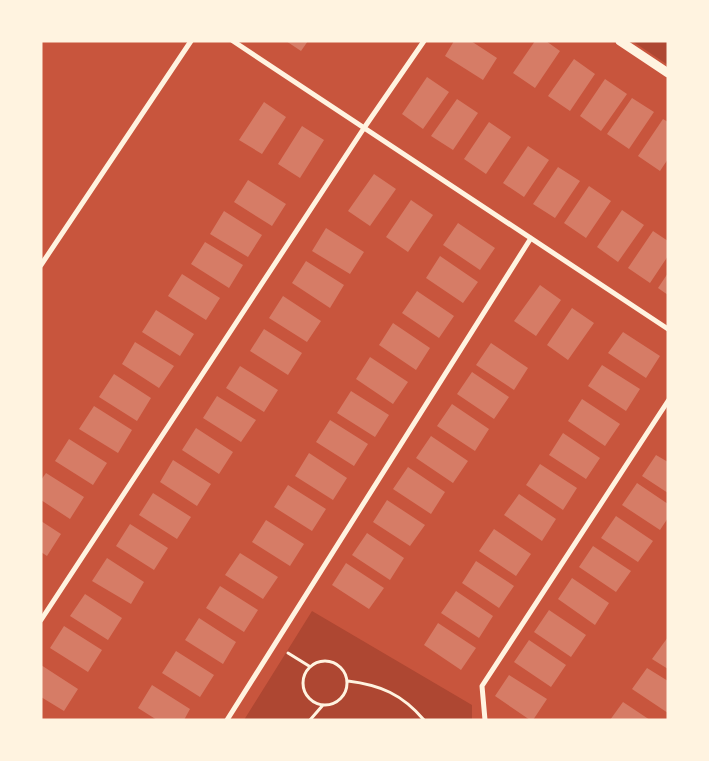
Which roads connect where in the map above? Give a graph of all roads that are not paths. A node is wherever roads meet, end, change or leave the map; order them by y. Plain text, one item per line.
1 (191, 41) edge
2 (233, 41) edge
3 (424, 41) edge
4 (620, 41) edge
5 (668, 73) edge
6 (364, 128) junction
7 (531, 238) junction
8 (41, 265) edge
9 (668, 329) edge
10 (668, 401) edge
11 (41, 620) edge
12 (226, 720) edge
13 (485, 720) edge

1 - 8 street
2 - 6 street
3 - 6 street
4 - 5 street
6 - 7 street
6 - 11 street
7 - 9 street
7 - 12 street
10 - 13 street

